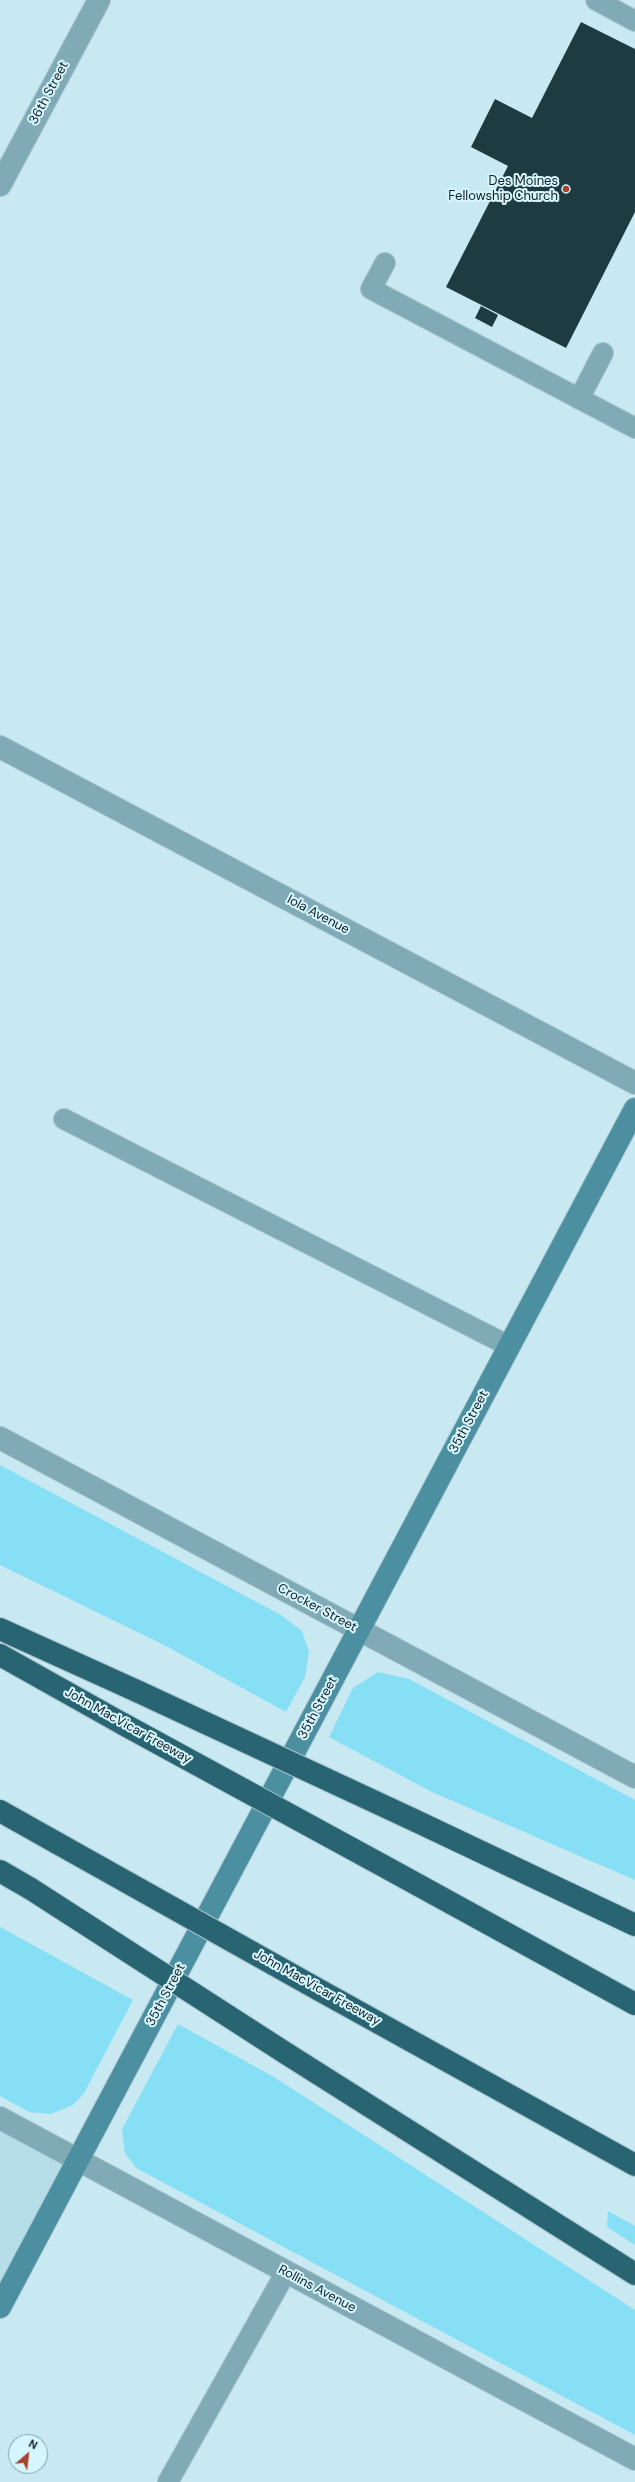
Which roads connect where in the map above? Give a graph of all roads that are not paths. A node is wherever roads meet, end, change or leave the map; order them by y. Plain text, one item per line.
1 (99, 0) edge
2 (596, 0) edge
3 (635, 20) edge
4 (0, 185) edge
5 (385, 263) dead end
6 (603, 353) dead end
7 (579, 399) junction
8 (635, 428) edge
9 (0, 747) edge
10 (635, 1083) edge
11 (635, 1109) edge
12 (64, 1119) dead end
13 (509, 1346) junction
14 (0, 1438) edge
15 (0, 1629) edge
16 (359, 1631) junction
17 (0, 1656) edge
18 (635, 1777) edge
19 (0, 1811) edge
20 (0, 1871) edge
21 (635, 1925) edge
22 (635, 2004) edge
23 (0, 2118) edge
24 (78, 2160) junction
25 (635, 2165) edge
26 (286, 2272) junction
27 (635, 2274) edge
28 (0, 2307) edge
29 (635, 2459) edge
30 (168, 2482) edge

1 - 4 street, 36th Street
2 - 3 lane
5 - 7 lane
6 - 7 lane
7 - 8 lane
9 - 10 street, Iola Avenue
11 - 13 street, 35th Street
12 - 13 lane
13 - 16 street, 35th Street
14 - 16 street, Crocker Street
15 - 21 highway, bridge
16 - 18 street, Crocker Street
16 - 24 street, 35th Street
17 - 22 highway, John MacVicar Freeway, bridge
19 - 25 highway, John MacVicar Freeway, bridge
20 - 27 highway, bridge
23 - 24 street, Rollins Avenue
24 - 26 street, Rollins Avenue
24 - 28 street, 35th Street
26 - 29 street, Rollins Avenue
26 - 30 lane

